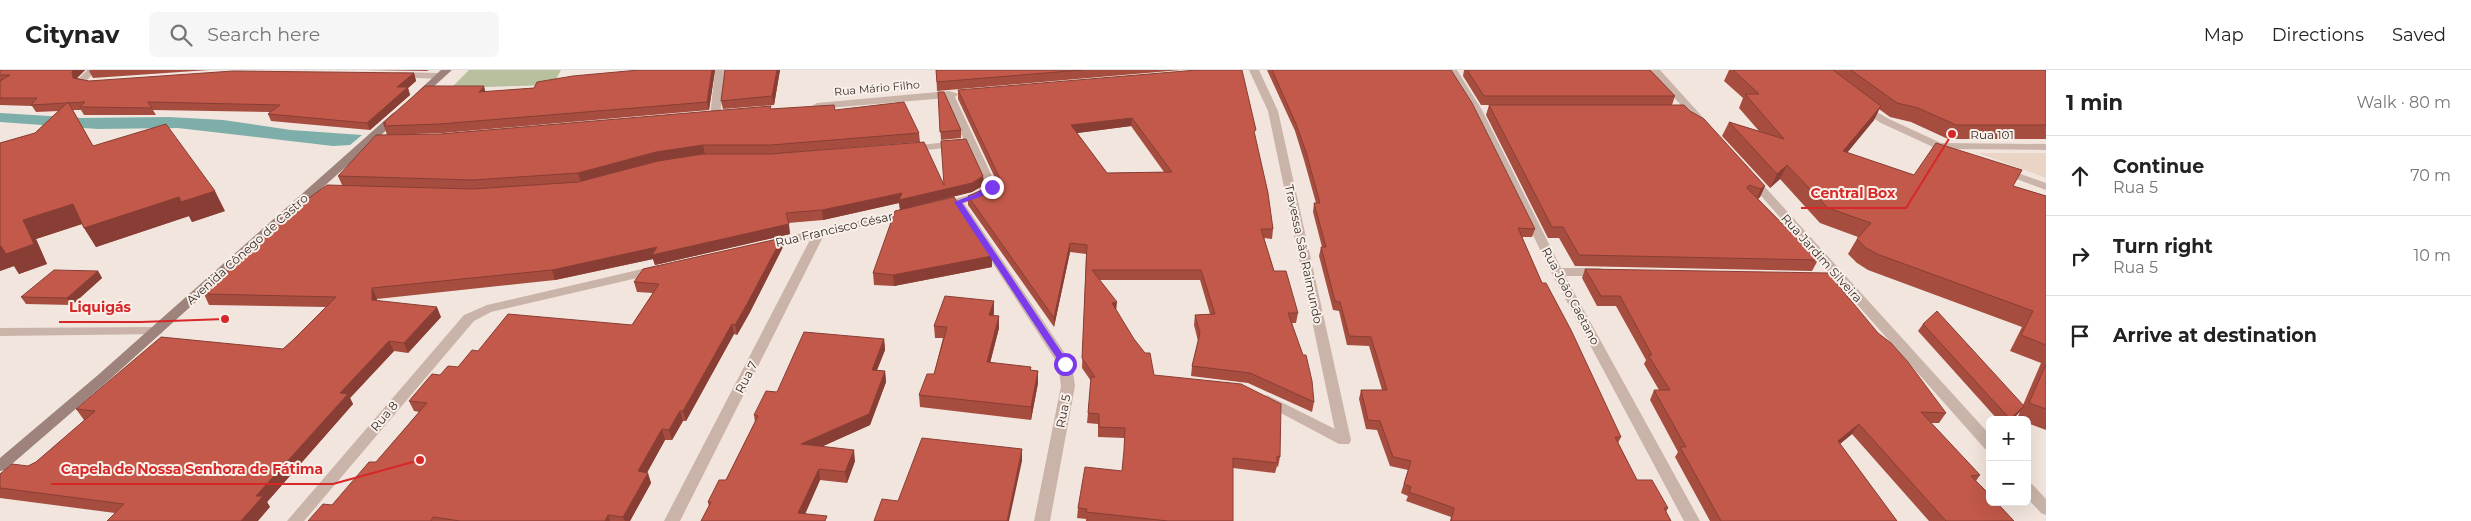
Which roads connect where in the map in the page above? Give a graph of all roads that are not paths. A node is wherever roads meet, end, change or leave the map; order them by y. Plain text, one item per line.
1 (92, 70) edge
2 (720, 70) edge
3 (1254, 70) edge
4 (1452, 70) edge
5 (1655, 70) edge
6 (444, 73) edge
7 (392, 75) edge
8 (93, 83) edge
9 (969, 93) edge
10 (949, 94) junction
11 (1852, 98) edge
12 (807, 107) edge
13 (715, 116) edge
14 (371, 138) junction
15 (385, 139) edge
16 (1716, 139) edge
17 (970, 143) junction
18 (1938, 146) junction
19 (2046, 147) edge
20 (894, 150) edge
21 (1964, 156) edge
22 (1992, 167) edge
23 (1742, 168) edge
24 (2046, 187) edge
25 (314, 189) junction
26 (333, 189) edge
27 (958, 202) junction
28 (820, 232) junction
29 (752, 248) edge
30 (664, 268) edge
31 (1557, 272) junction
32 (1616, 273) edge
33 (1822, 276) edge
34 (1840, 277) junction
35 (156, 331) junction
36 (0, 332) edge
37 (1251, 392) edge
38 (1986, 441) edge
39 (0, 466) edge
40 (2031, 492) edge
41 (2046, 509) edge
42 (295, 521) edge
43 (672, 521) edge
44 (1042, 521) edge
45 (1692, 521) edge

1 - 8 street
2 - 13 street
3 - 37 street, Travessa São Raimundo
4 - 31 street, Rua João Caetano
5 - 16 street
6 - 7 street
6 - 14 main road, Avenida Cônego de Castro
9 - 10 street, Rua Mário Filho
10 - 12 street, Rua Mário Filho
10 - 17 street
11 - 18 street
14 - 15 street
14 - 25 main road, Avenida Cônego de Castro
17 - 20 street
17 - 27 street
18 - 19 street, Rua 101
18 - 21 street
22 - 24 street
23 - 34 street, Rua Jardim Silveira
25 - 26 street
25 - 35 main road, Avenida Cônego de Castro
27 - 28 street, Rua Francisco César
27 - 44 street, Rua 5
28 - 29 street, Rua Francisco César
28 - 43 street, Rua 7
30 - 42 street, Rua 8
31 - 32 street
31 - 45 street, Rua João Caetano
33 - 34 street
34 - 38 street, Rua Jardim Silveira
35 - 36 street
35 - 39 main road, Avenida Cônego de Castro
40 - 41 street

